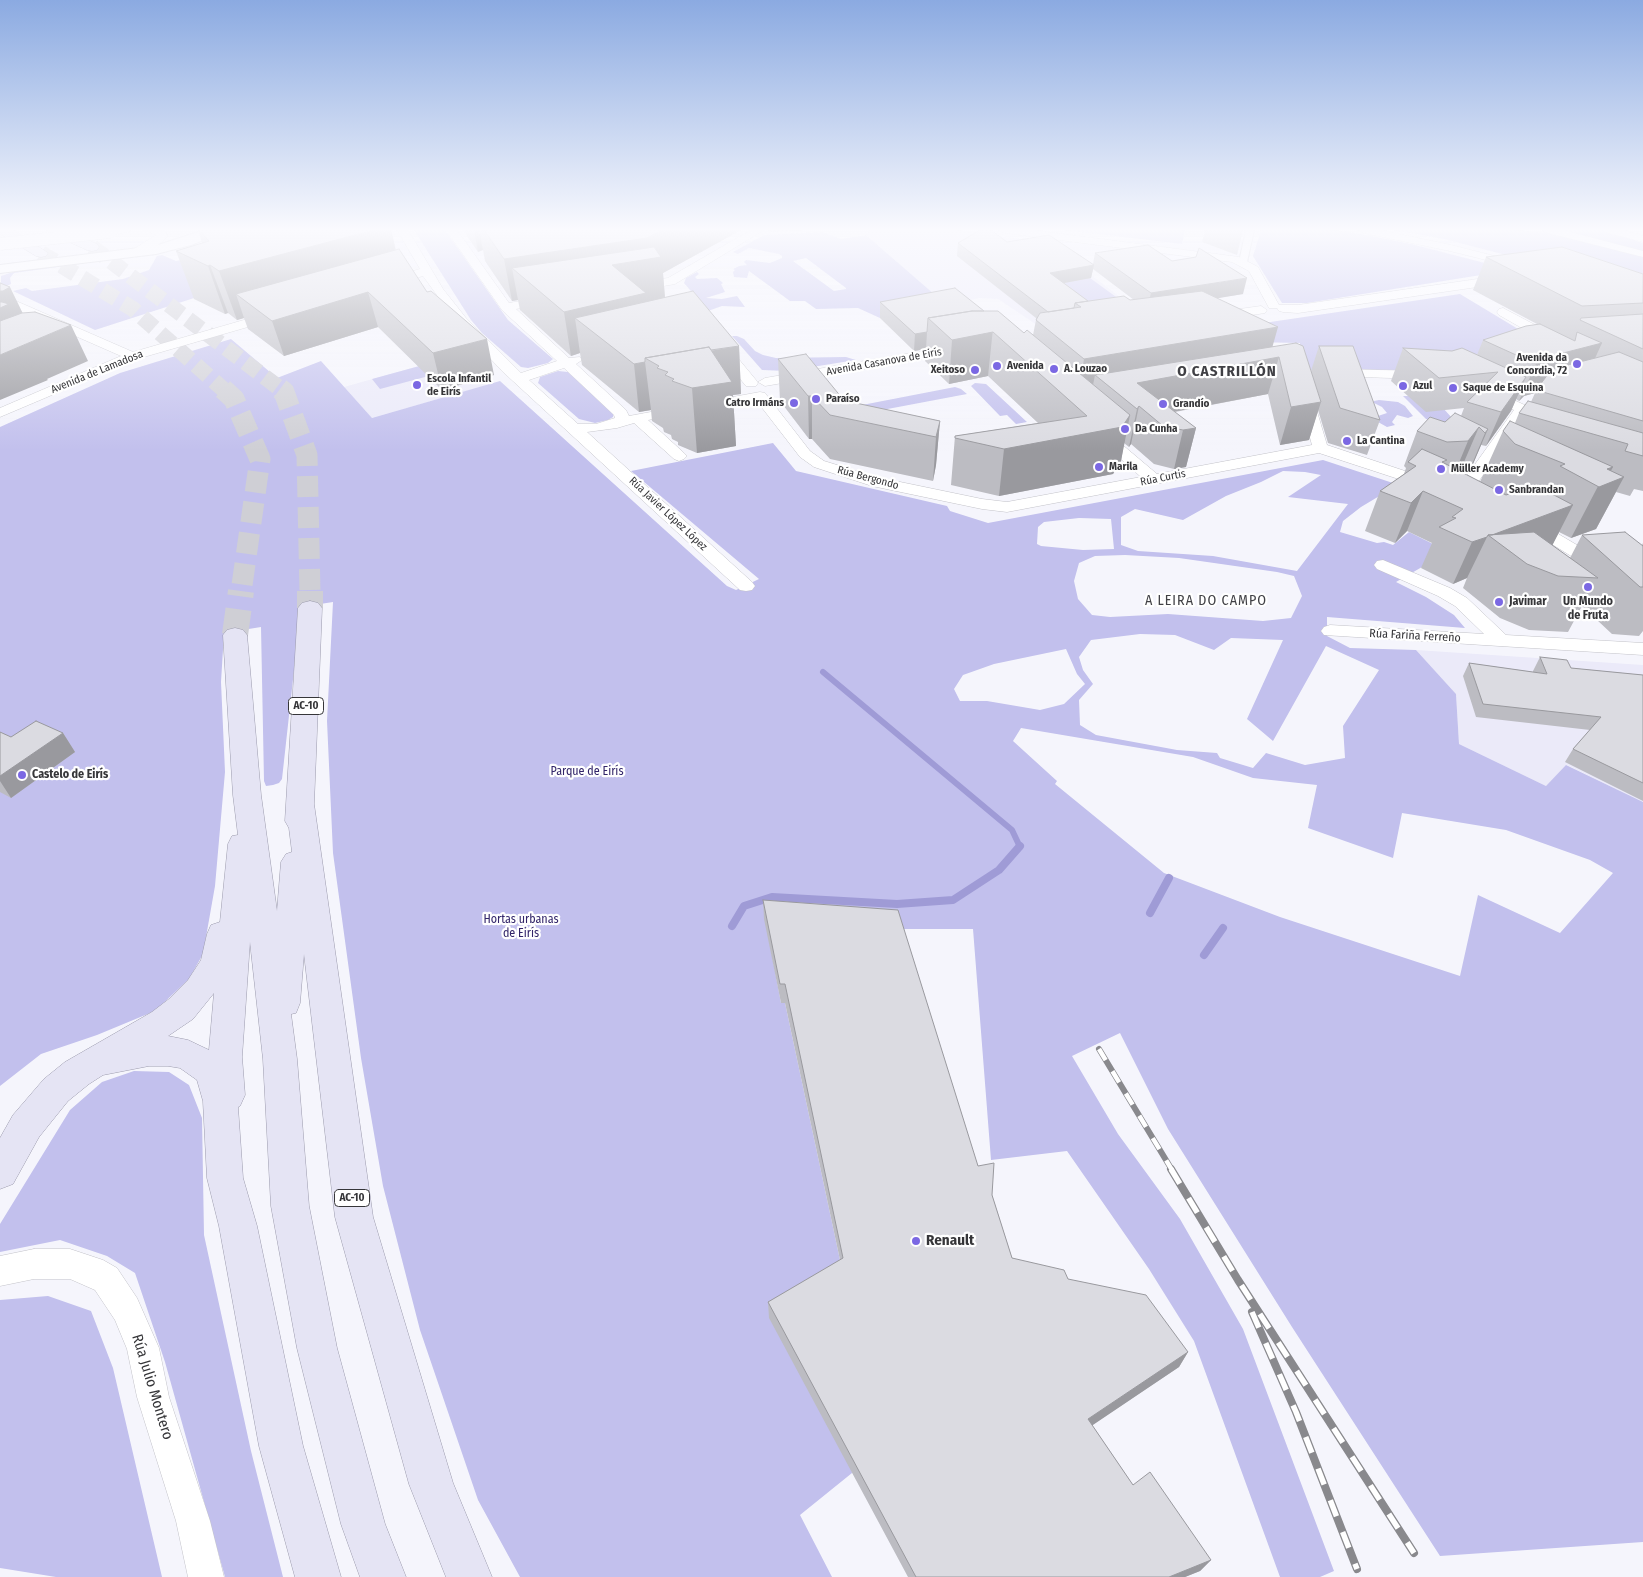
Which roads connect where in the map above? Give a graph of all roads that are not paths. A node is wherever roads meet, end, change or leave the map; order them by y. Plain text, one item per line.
1 (9, 304) edge
2 (449, 304) edge
3 (504, 304) edge
4 (528, 304) edge
5 (1270, 304) edge
6 (1334, 304) edge
7 (506, 307) junction
8 (1272, 308) junction
9 (292, 310) edge
10 (1503, 312) dead end
11 (1203, 318) edge
12 (70, 330) junction
13 (713, 336) edge
14 (52, 337) edge
15 (968, 348) edge
16 (1540, 350) edge
17 (132, 356) junction
18 (589, 357) edge
19 (958, 360) edge
20 (565, 363) junction
21 (1317, 373) dead end
22 (1432, 375) edge
23 (520, 380) junction
24 (1474, 386) edge
25 (1303, 388) edge
26 (760, 390) junction
27 (0, 413) edge
28 (637, 418) junction
29 (617, 424) junction
30 (1093, 427) edge
31 (593, 435) junction
32 (1320, 448) junction
33 (679, 456) dead end
34 (1153, 480) junction
35 (1450, 491) junction
36 (1478, 502) edge
37 (1007, 507) joint
38 (1520, 520) edge
39 (1383, 565) dead end
40 (1606, 573) edge
41 (746, 586) dead end
42 (310, 608) tunnel mouth
43 (1330, 631) dead end
44 (236, 635) tunnel mouth
45 (1501, 641) junction
46 (1643, 649) edge
47 (247, 795) junction
48 (300, 804) junction
49 (240, 860) junction
50 (280, 1059) junction
51 (96, 1062) junction
52 (0, 1172) edge
53 (238, 1226) junction
54 (0, 1271) edge
55 (206, 1577) edge
56 (318, 1577) edge
57 (382, 1577) edge
58 (469, 1577) edge

1 - 12 street
2 - 23 street, Rúa Javier López López
3 - 7 street
4 - 7 street
5 - 8 street
6 - 8 street
7 - 20 street
8 - 11 street
9 - 17 street, Avenida de Lamadosa
10 - 16 street
12 - 14 street
12 - 17 street
13 - 26 street, Rúa Bergondo
15 - 26 street, Avenida Casanova de Eirís
17 - 27 street, Avenida de Lamadosa
18 - 20 street
19 - 26 street, Avenida Casanova de Eirís
20 - 23 street
20 - 29 street
21 - 22 street
23 - 31 street, Rúa Javier López López
24 - 35 street
25 - 32 street
26 - 28 street, Avenida Casanova de Eirís
26 - 37 street, Rúa Bergondo
28 - 29 street, Avenida Casanova de Eirís
28 - 33 street
29 - 31 street
30 - 34 street
31 - 41 street, Rúa Javier López López
32 - 34 street, Rúa Curtis
32 - 35 street
34 - 37 street, Rúa Curtis
35 - 36 street
38 - 40 street
39 - 45 street
42 - 48 main road, AC-10
43 - 45 street, Rúa Fariña Ferreño
44 - 47 main road, AC-10
45 - 46 street, Rúa Fariña Ferreño
47 - 49 main road, AC-10
47 - 50 main road, AC-10
48 - 50 main road, AC-10
48 - 58 main road, AC-10
49 - 51 main road
49 - 53 main road, AC-10
50 - 57 main road, AC-10
51 - 52 main road
51 - 53 main road
53 - 56 main road, AC-10
54 - 55 street, Rúa Julio Montero

